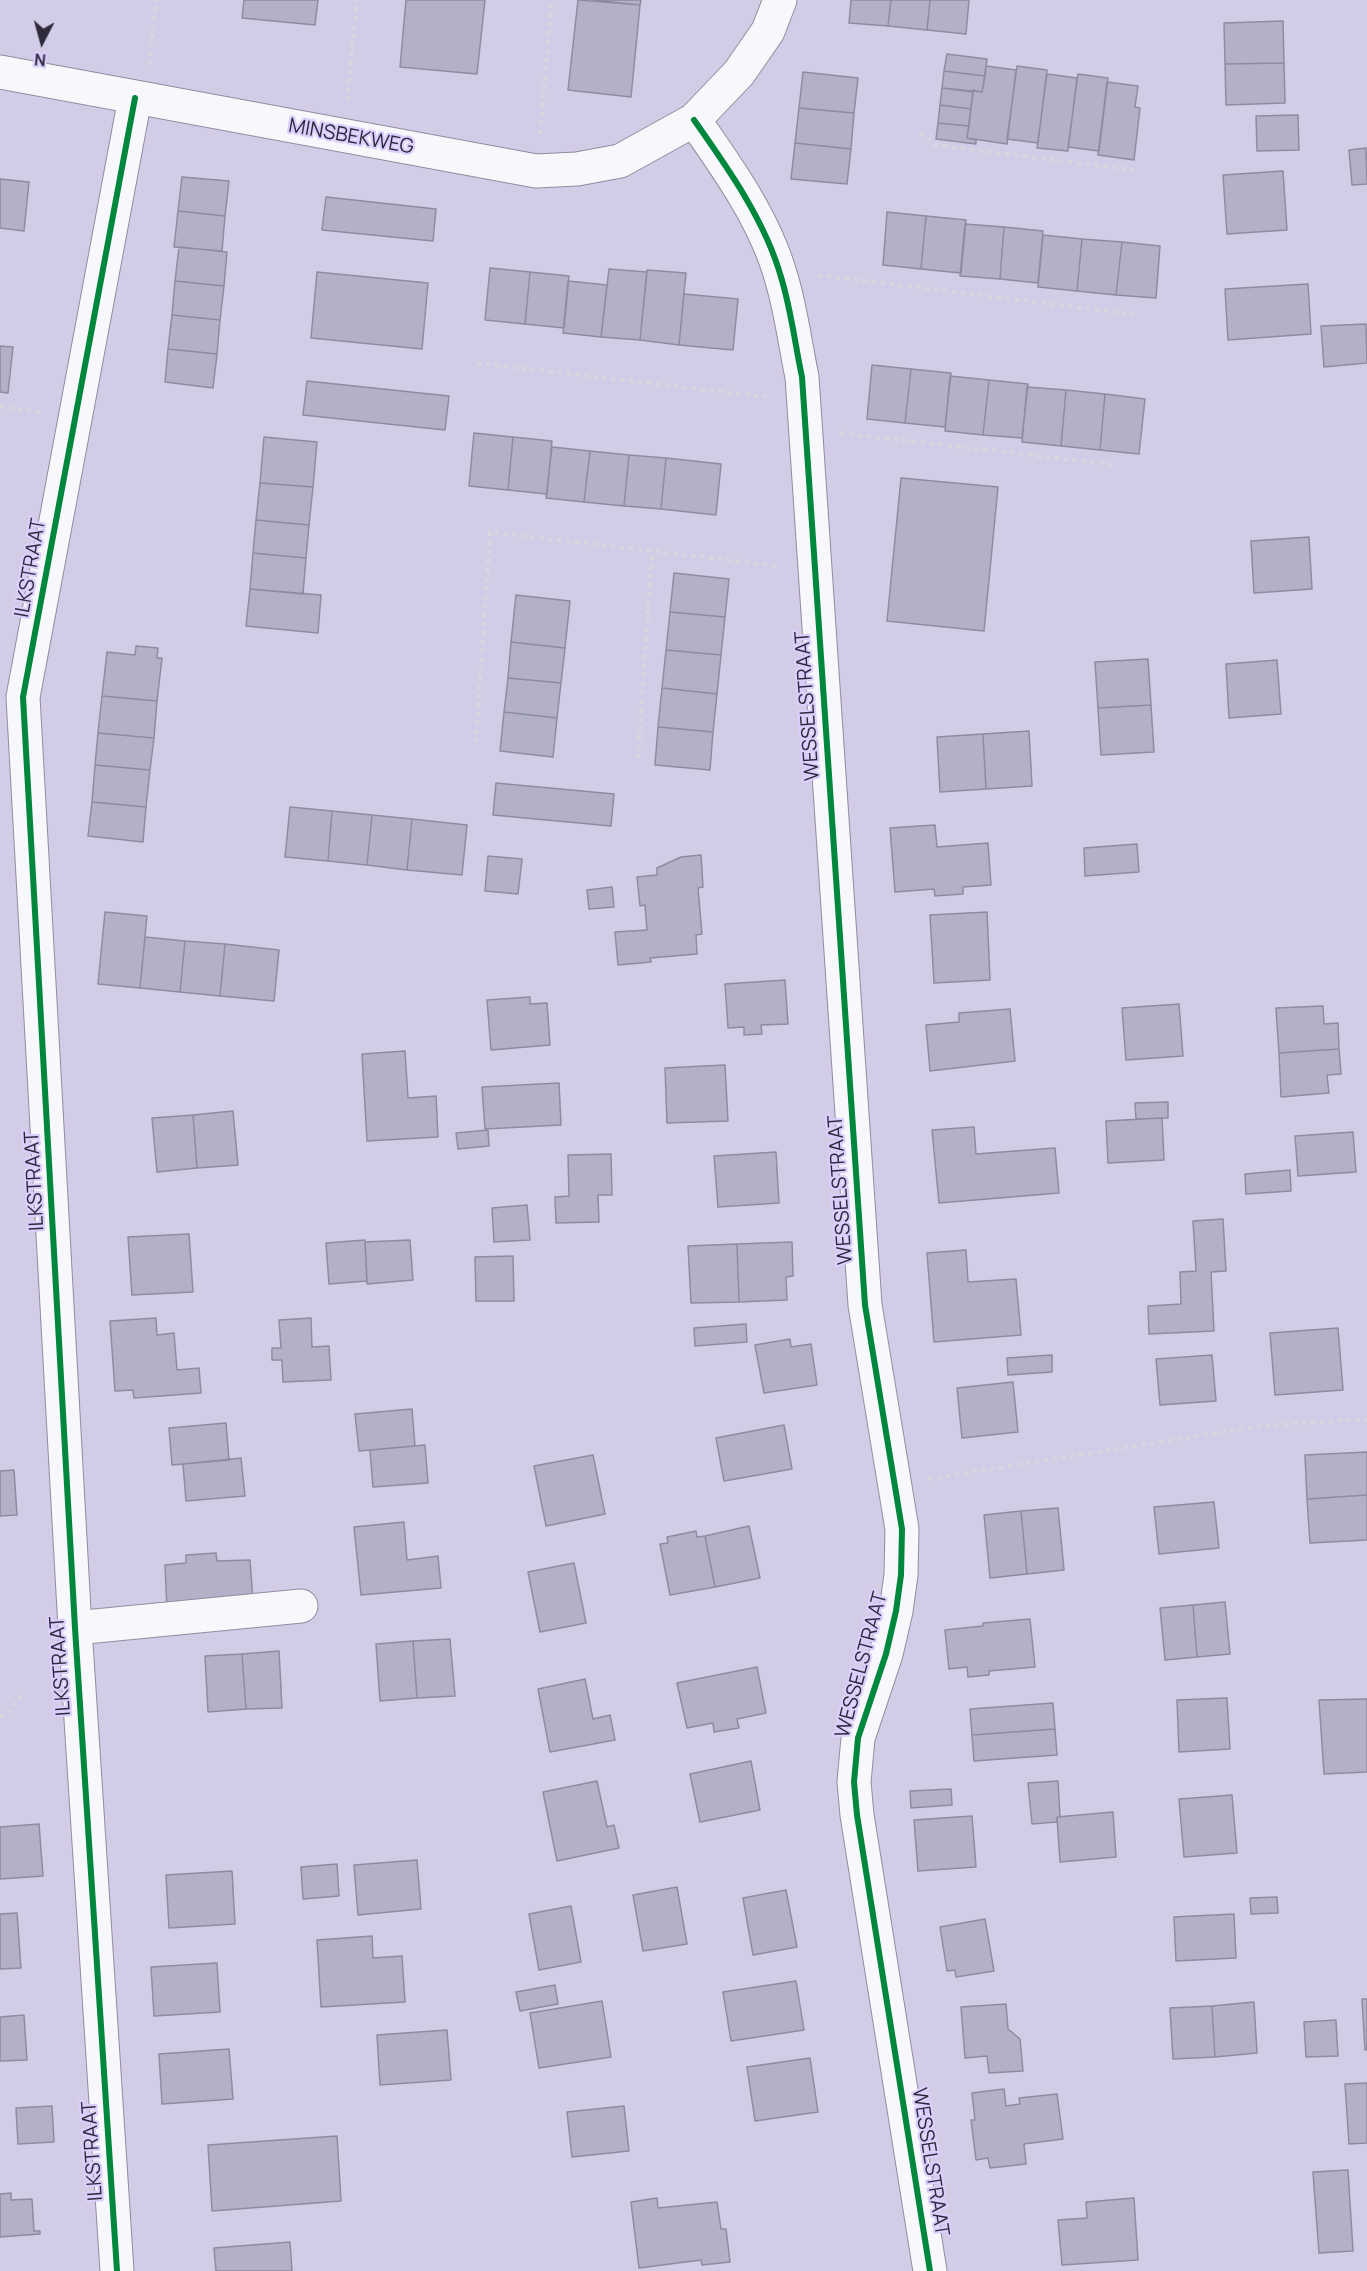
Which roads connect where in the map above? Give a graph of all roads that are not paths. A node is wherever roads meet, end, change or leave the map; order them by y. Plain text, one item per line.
1 (780, 0) edge
2 (0, 72) edge
3 (140, 99) junction
4 (694, 120) junction
5 (301, 1605) dead end
6 (75, 1628) junction
7 (117, 2271) edge
8 (930, 2271) edge

1 - 4 street
2 - 3 street, MINSBEKWEG
3 - 4 street, MINSBEKWEG
3 - 6 street, ILKSTRAAT
4 - 8 street, WESSELSTRAAT
5 - 6 street
6 - 7 street, ILKSTRAAT

